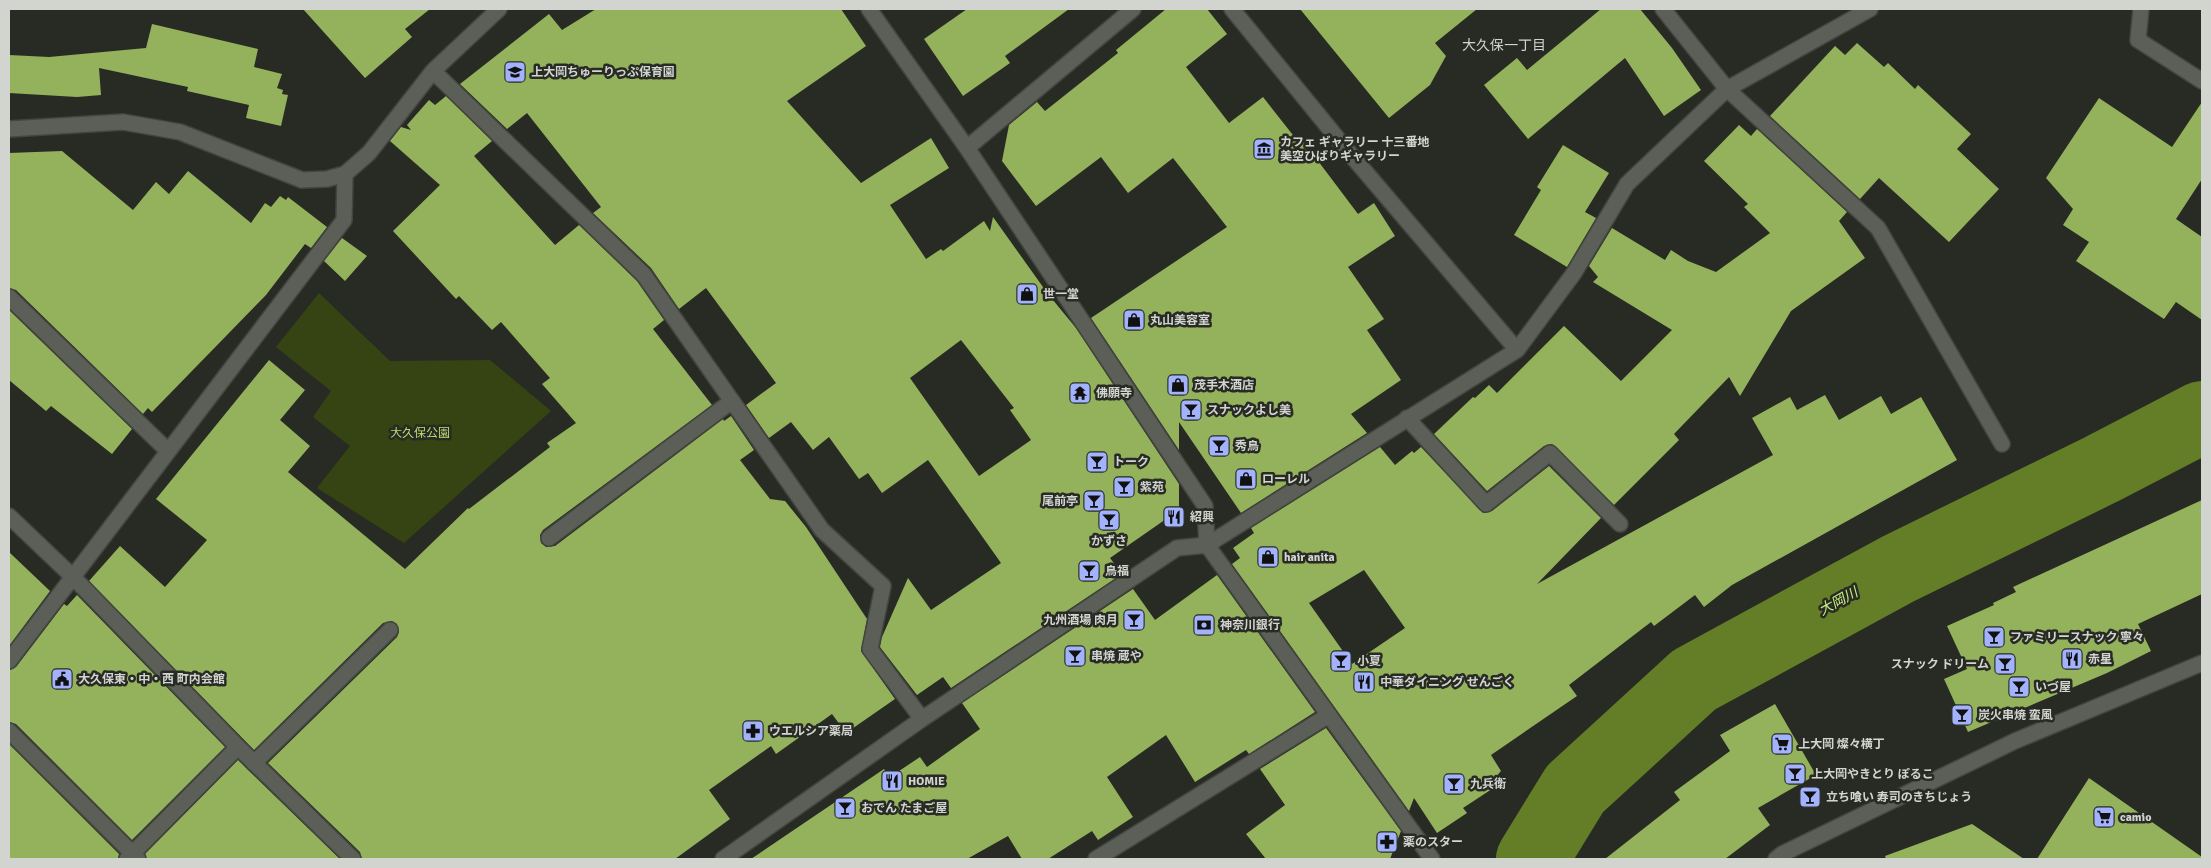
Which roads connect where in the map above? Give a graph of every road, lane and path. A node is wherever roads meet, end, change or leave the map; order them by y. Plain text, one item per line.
1 (499, 9) edge
2 (869, 9) edge
3 (1133, 9) edge
4 (1232, 9) edge
5 (1663, 9) edge
6 (1870, 9) edge
7 (2141, 9) edge
8 (433, 71) junction
9 (2202, 81) edge
10 (1727, 89) junction
11 (9, 128) edge
12 (967, 148) junction
13 (345, 174) junction
14 (9, 297) edge
15 (1517, 350) junction
16 (732, 401) junction
17 (1407, 418) junction
18 (2002, 444) dead end
19 (168, 450) junction
20 (9, 516) edge
21 (1620, 524) dead end
22 (548, 538) dead end
23 (1207, 545) junction
24 (72, 576) junction
25 (390, 630) dead end
26 (9, 661) edge
27 (2202, 663) edge
28 (1329, 715) junction
29 (922, 720) junction
30 (9, 731) edge
31 (238, 747) junction
32 (254, 763) junction
33 (133, 857) edge
34 (354, 859) edge
35 (723, 859) edge
36 (1096, 859) edge
37 (1432, 859) edge
38 (1776, 859) edge

1 - 8 street
2 - 12 street
3 - 12 street
4 - 15 street
5 - 10 street
6 - 10 street
7 - 9 street
8 - 13 street
8 - 16 street
10 - 15 street
10 - 18 street
11 - 13 street
12 - 23 street
13 - 19 street
14 - 19 street
15 - 17 street
16 - 22 street
16 - 29 street
17 - 21 street
17 - 23 street
19 - 24 street
20 - 24 street
23 - 28 street
23 - 29 street
24 - 26 street
24 - 31 street
25 - 32 street
27 - 38 street
28 - 36 street
28 - 37 street
29 - 35 street
30 - 33 street
31 - 32 street
31 - 33 street
32 - 34 street

